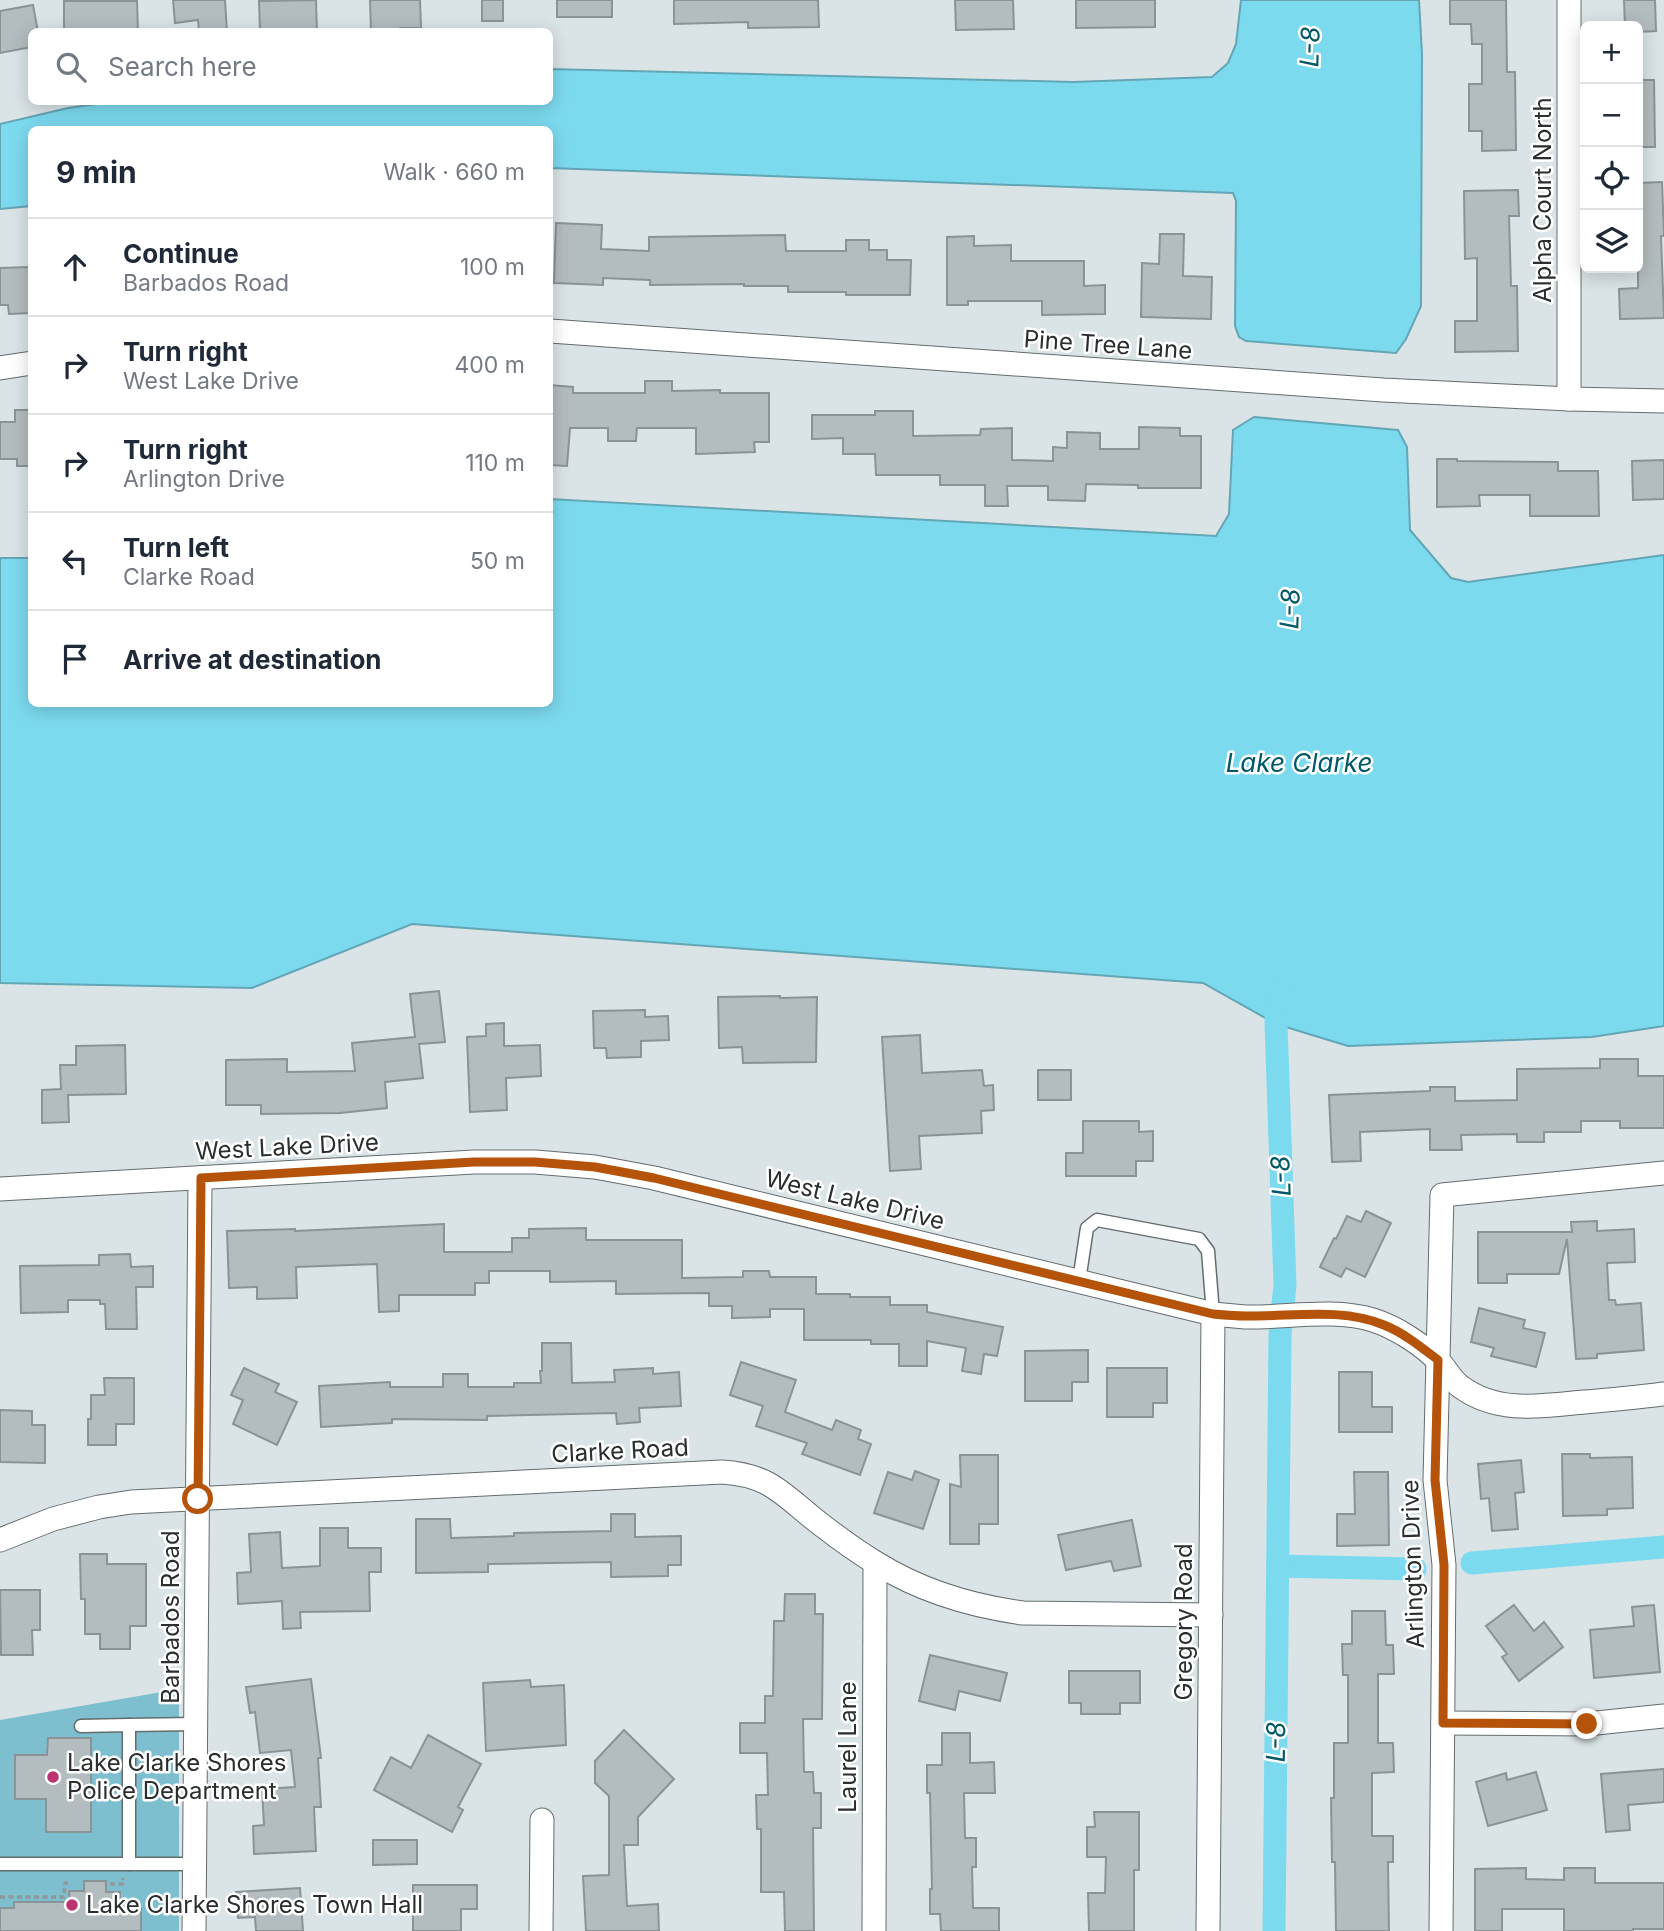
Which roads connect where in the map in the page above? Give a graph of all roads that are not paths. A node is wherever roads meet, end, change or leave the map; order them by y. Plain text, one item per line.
1 (1569, 0) edge
2 (553, 331) edge
3 (28, 364) edge
4 (0, 368) edge
5 (1569, 399) junction
6 (1664, 401) edge
7 (1664, 1173) edge
8 (201, 1178) junction
9 (0, 1189) edge
10 (1079, 1281) junction
11 (1213, 1314) junction
12 (1438, 1360) junction
13 (1664, 1394) edge
14 (198, 1499) junction
15 (0, 1540) edge
16 (874, 1563) junction
17 (1211, 1615) junction
18 (1664, 1716) edge
19 (1443, 1723) junction
20 (196, 1724) junction
21 (129, 1725) junction
22 (81, 1726) dead end
23 (542, 1820) dead end
24 (0, 1864) edge
25 (130, 1864) junction
26 (195, 1864) junction
27 (194, 1931) edge
28 (541, 1931) edge
29 (874, 1931) edge
30 (1208, 1931) edge
31 (1441, 1931) edge

1 - 5 street, Alpha Court North
2 - 5 street, Pine Tree Lane
3 - 4 street
5 - 6 street, Pine Tree Lane
7 - 12 street, Arlington Drive
8 - 9 street, West Lake Drive
8 - 10 street, West Lake Drive
8 - 14 street, Barbados Road
10 - 11 street, West Lake Drive
10 - 11 lane
11 - 12 street, West Lake Drive
11 - 17 street, Gregory Road
12 - 13 street, West Lake Drive
12 - 19 street, Arlington Drive
14 - 15 street, Clarke Road
14 - 16 street, Clarke Road
14 - 20 street, Barbados Road
16 - 17 street, Clarke Road
16 - 29 street, Laurel Lane
17 - 30 street, Gregory Road
18 - 19 street
19 - 31 street, Arlington Drive
20 - 21 lane
20 - 26 street, Barbados Road
21 - 22 lane
21 - 25 lane
23 - 28 street
24 - 25 lane
25 - 26 lane
26 - 27 street, Barbados Road

